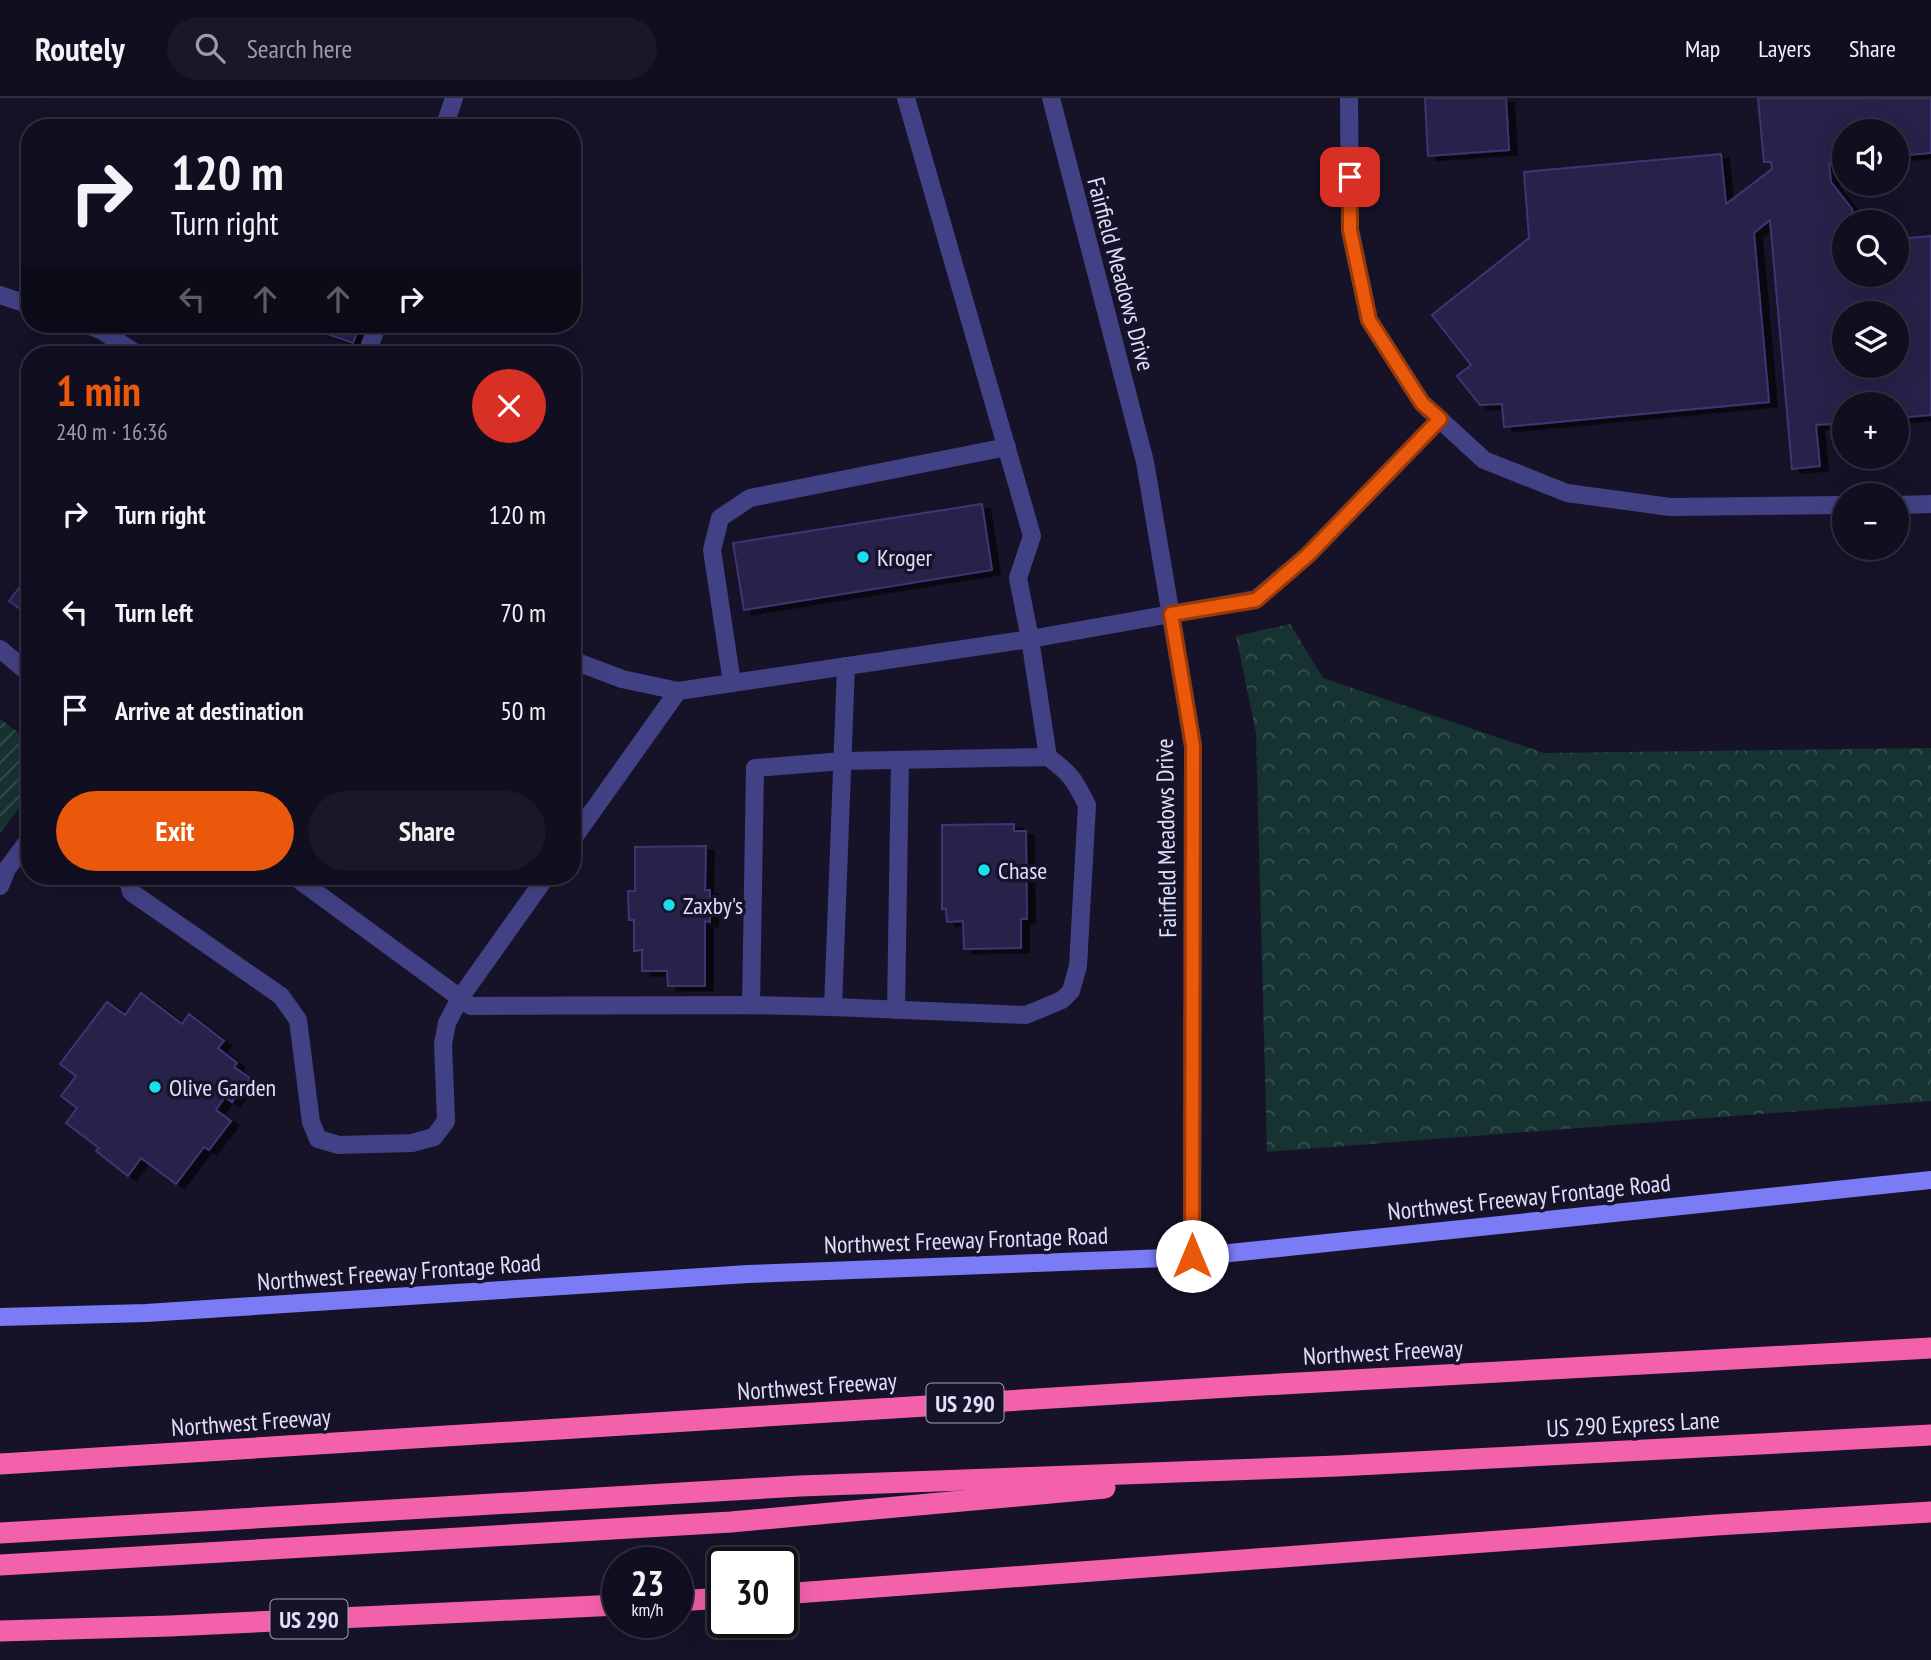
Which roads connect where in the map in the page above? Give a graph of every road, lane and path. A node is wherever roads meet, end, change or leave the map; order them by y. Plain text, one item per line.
1 (454, 98) edge
2 (906, 98) edge
3 (1051, 98) edge
4 (1349, 98) edge
5 (447, 119) edge
6 (0, 295) edge
7 (21, 302) edge
8 (105, 333) edge
9 (125, 346) edge
10 (1440, 419) junction
11 (1007, 447) junction
12 (1931, 504) edge
13 (1832, 505) edge
14 (1909, 505) edge
15 (1171, 614) junction
16 (1030, 639) junction
17 (0, 649) edge
18 (581, 663) edge
19 (21, 666) edge
20 (846, 666) junction
21 (732, 683) junction
22 (678, 691) junction
23 (1048, 757) junction
24 (900, 760) junction
25 (843, 761) junction
26 (581, 827) edge
27 (21, 850) edge
28 (129, 885) edge
29 (306, 885) edge
30 (540, 885) edge
31 (0, 886) edge
32 (460, 998) junction
33 (751, 1005) junction
34 (833, 1007) junction
35 (896, 1010) junction
36 (1931, 1180) edge
37 (1192, 1256) junction
38 (0, 1317) edge
39 (1931, 1348) edge
40 (1931, 1435) edge
41 (0, 1464) edge
42 (1338, 1466) junction
43 (1931, 1512) edge
44 (0, 1533) edge
45 (0, 1565) edge
46 (798, 1593) edge
47 (602, 1606) edge
48 (0, 1631) edge

1 - 5 street
2 - 11 street
3 - 15 street, Fairfield Meadows Drive
4 - 10 street
6 - 7 street
8 - 9 street
10 - 13 street
10 - 15 street
11 - 16 street
11 - 21 street
12 - 14 street
15 - 16 street
15 - 37 street, Fairfield Meadows Drive
16 - 20 street
16 - 23 street
17 - 19 street
18 - 22 street
20 - 21 street
20 - 25 street
21 - 22 street
22 - 26 street
23 - 24 street
23 - 35 street
24 - 25 street
24 - 35 street
25 - 33 street
25 - 34 street
27 - 31 street
28 - 32 street
29 - 32 street
30 - 32 street
32 - 33 street
33 - 34 street
34 - 35 street
36 - 37 main road, Northwest Freeway Frontage Road
37 - 38 main road, Northwest Freeway Frontage Road
39 - 41 highway, Northwest Freeway / US 290
40 - 42 highway, US 290 Express Lane
42 - 44 highway
42 - 45 highway
43 - 46 highway
47 - 48 highway, US 290

